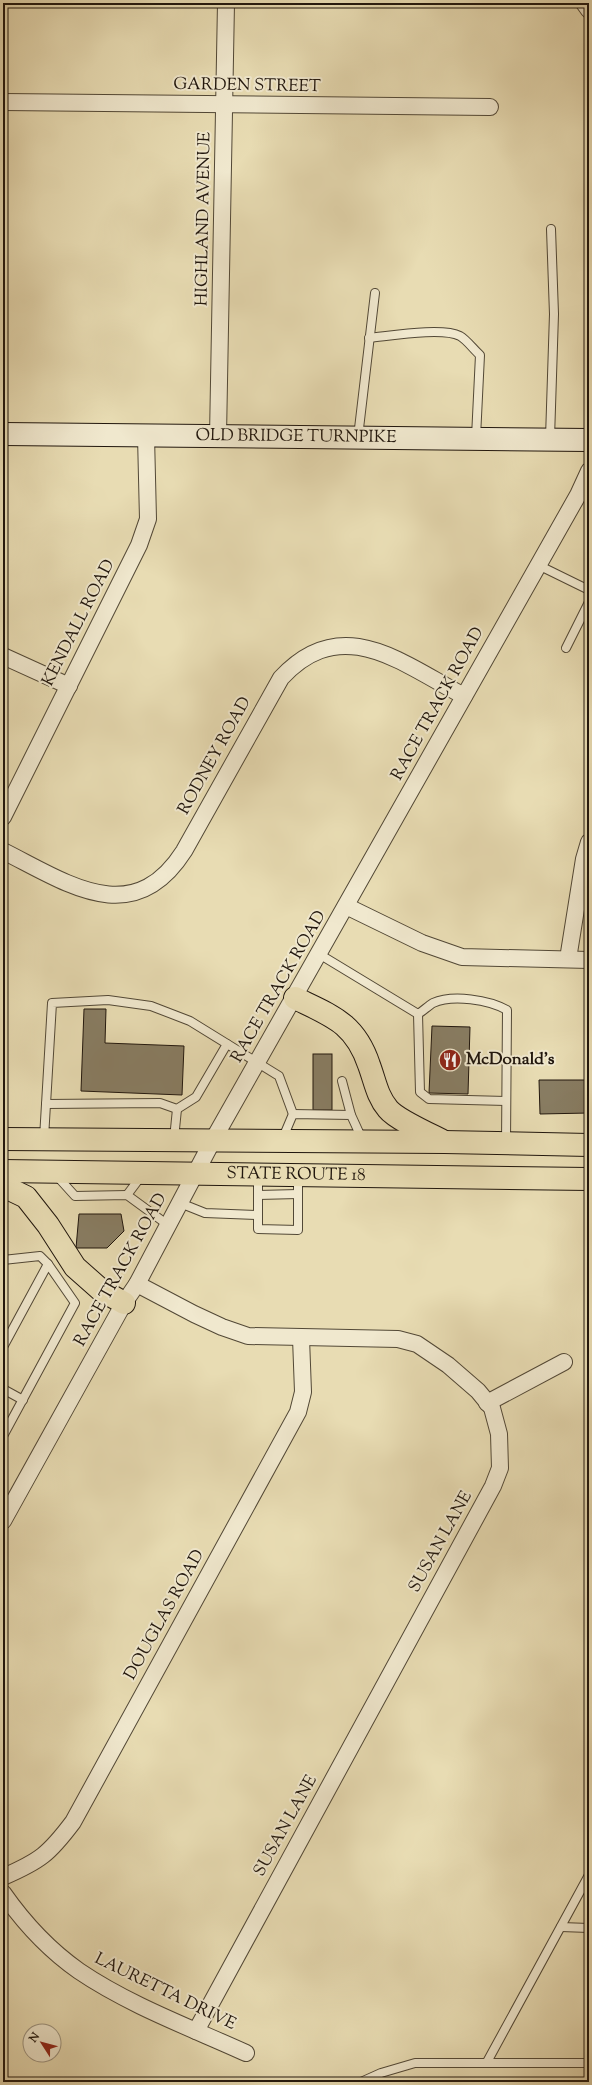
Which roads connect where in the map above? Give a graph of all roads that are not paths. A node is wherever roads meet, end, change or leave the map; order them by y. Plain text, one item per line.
1 (226, 3) edge
2 (584, 3) edge
3 (589, 10) edge
4 (3, 102) edge
5 (225, 104) junction
6 (490, 107) dead end
7 (551, 229) dead end
8 (375, 293) dead end
9 (369, 338) junction
10 (3, 434) edge
11 (146, 436) junction
12 (218, 436) junction
13 (358, 437) junction
14 (476, 439) junction
15 (550, 439) junction
16 (589, 440) edge
17 (589, 471) edge
18 (538, 565) junction
19 (589, 590) edge
20 (589, 602) edge
21 (566, 648) dead end
22 (3, 656) edge
23 (69, 686) junction
24 (464, 696) junction
25 (3, 818) edge
26 (589, 842) edge
27 (3, 851) edge
28 (346, 906) junction
29 (319, 954) junction
30 (568, 959) junction
31 (589, 960) edge
32 (295, 998) junction
33 (418, 1014) junction
34 (227, 1044) junction
35 (258, 1062) junction
36 (342, 1081) dead end
37 (506, 1101) junction
38 (46, 1104) junction
39 (177, 1109) junction
40 (293, 1114) junction
41 (351, 1115) junction
42 (3, 1138) edge
43 (44, 1139) junction
44 (174, 1139) junction
45 (213, 1140) junction
46 (282, 1141) junction
47 (364, 1141) junction
48 (444, 1142) junction
49 (506, 1143) junction
50 (589, 1145) edge
51 (3, 1171) edge
52 (53, 1172) junction
53 (144, 1173) junction
54 (196, 1173) junction
55 (589, 1179) edge
56 (258, 1184) junction
57 (298, 1185) junction
58 (3, 1186) edge
59 (127, 1196) junction
60 (180, 1203) junction
61 (258, 1215) junction
62 (168, 1225) junction
63 (3, 1260) edge
64 (48, 1264) junction
65 (137, 1284) junction
66 (124, 1303) junction
67 (301, 1338) junction
68 (3, 1347) edge
69 (564, 1362) dead end
70 (3, 1389) edge
71 (23, 1400) junction
72 (487, 1402) junction
73 (3, 1436) edge
74 (3, 1521) edge
75 (589, 1876) edge
76 (3, 1877) edge
77 (3, 1893) edge
78 (560, 1928) junction
79 (589, 1928) edge
80 (196, 2031) junction
81 (246, 2053) dead end
82 (487, 2062) junction
83 (589, 2063) edge
84 (361, 2082) edge

1 - 5 street, HIGHLAND AVENUE
2 - 3 street
4 - 5 street, GARDEN STREET
5 - 6 street, GARDEN STREET
5 - 12 street, HIGHLAND AVENUE
7 - 15 lane
8 - 9 lane
9 - 13 lane
9 - 14 lane
10 - 11 street, OLD BRIDGE TURNPIKE
11 - 12 street, OLD BRIDGE TURNPIKE
11 - 23 street, KENDALL ROAD
12 - 13 street, OLD BRIDGE TURNPIKE
13 - 14 street, OLD BRIDGE TURNPIKE
14 - 15 street, OLD BRIDGE TURNPIKE
15 - 16 street, OLD BRIDGE TURNPIKE
17 - 18 street, RACE TRACK ROAD
18 - 19 lane
18 - 24 street, RACE TRACK ROAD
20 - 21 lane
22 - 23 street
23 - 25 street, KENDALL ROAD
24 - 27 street, RODNEY ROAD
24 - 28 street, RACE TRACK ROAD
26 - 30 street
28 - 29 street, RACE TRACK ROAD
28 - 30 street
29 - 32 street, RACE TRACK ROAD
29 - 33 lane
30 - 31 street
32 - 35 street, RACE TRACK ROAD
32 - 48 highway
33 - 37 lane
33 - 37 lane
34 - 35 lane
34 - 38 lane
34 - 39 lane
35 - 40 lane
35 - 45 street, RACE TRACK ROAD
36 - 41 lane
37 - 49 lane
38 - 39 lane
38 - 43 lane
39 - 44 lane
40 - 41 lane
40 - 46 lane
41 - 47 lane
42 - 43 highway, STATE ROUTE 18
43 - 44 highway, STATE ROUTE 18
44 - 45 highway, STATE ROUTE 18
45 - 46 highway, STATE ROUTE 18
45 - 54 street, RACE TRACK ROAD
46 - 47 highway, STATE ROUTE 18
47 - 48 highway, STATE ROUTE 18
48 - 49 highway, STATE ROUTE 18
49 - 50 highway, STATE ROUTE 18
51 - 52 highway, STATE ROUTE 18
52 - 53 highway, STATE ROUTE 18
52 - 59 lane
53 - 54 highway, STATE ROUTE 18
53 - 59 lane
54 - 56 highway, STATE ROUTE 18
54 - 60 street, RACE TRACK ROAD
55 - 57 highway, STATE ROUTE 18
56 - 57 highway, STATE ROUTE 18
56 - 61 lane
57 - 61 lane
58 - 66 highway
59 - 62 lane
60 - 61 lane
60 - 62 street, RACE TRACK ROAD
62 - 65 street, RACE TRACK ROAD
63 - 64 lane
64 - 68 lane
64 - 71 lane
65 - 66 street, RACE TRACK ROAD
65 - 67 street, SUSAN LANE
66 - 74 street, RACE TRACK ROAD
67 - 72 street, SUSAN LANE
67 - 76 street, DOUGLAS ROAD
69 - 72 street
70 - 71 lane
71 - 73 lane
72 - 80 street, SUSAN LANE
75 - 78 lane
77 - 80 street, LAURETTA DRIVE
78 - 79 lane
78 - 82 lane
80 - 81 street, LAURETTA DRIVE
82 - 83 lane
82 - 84 lane

